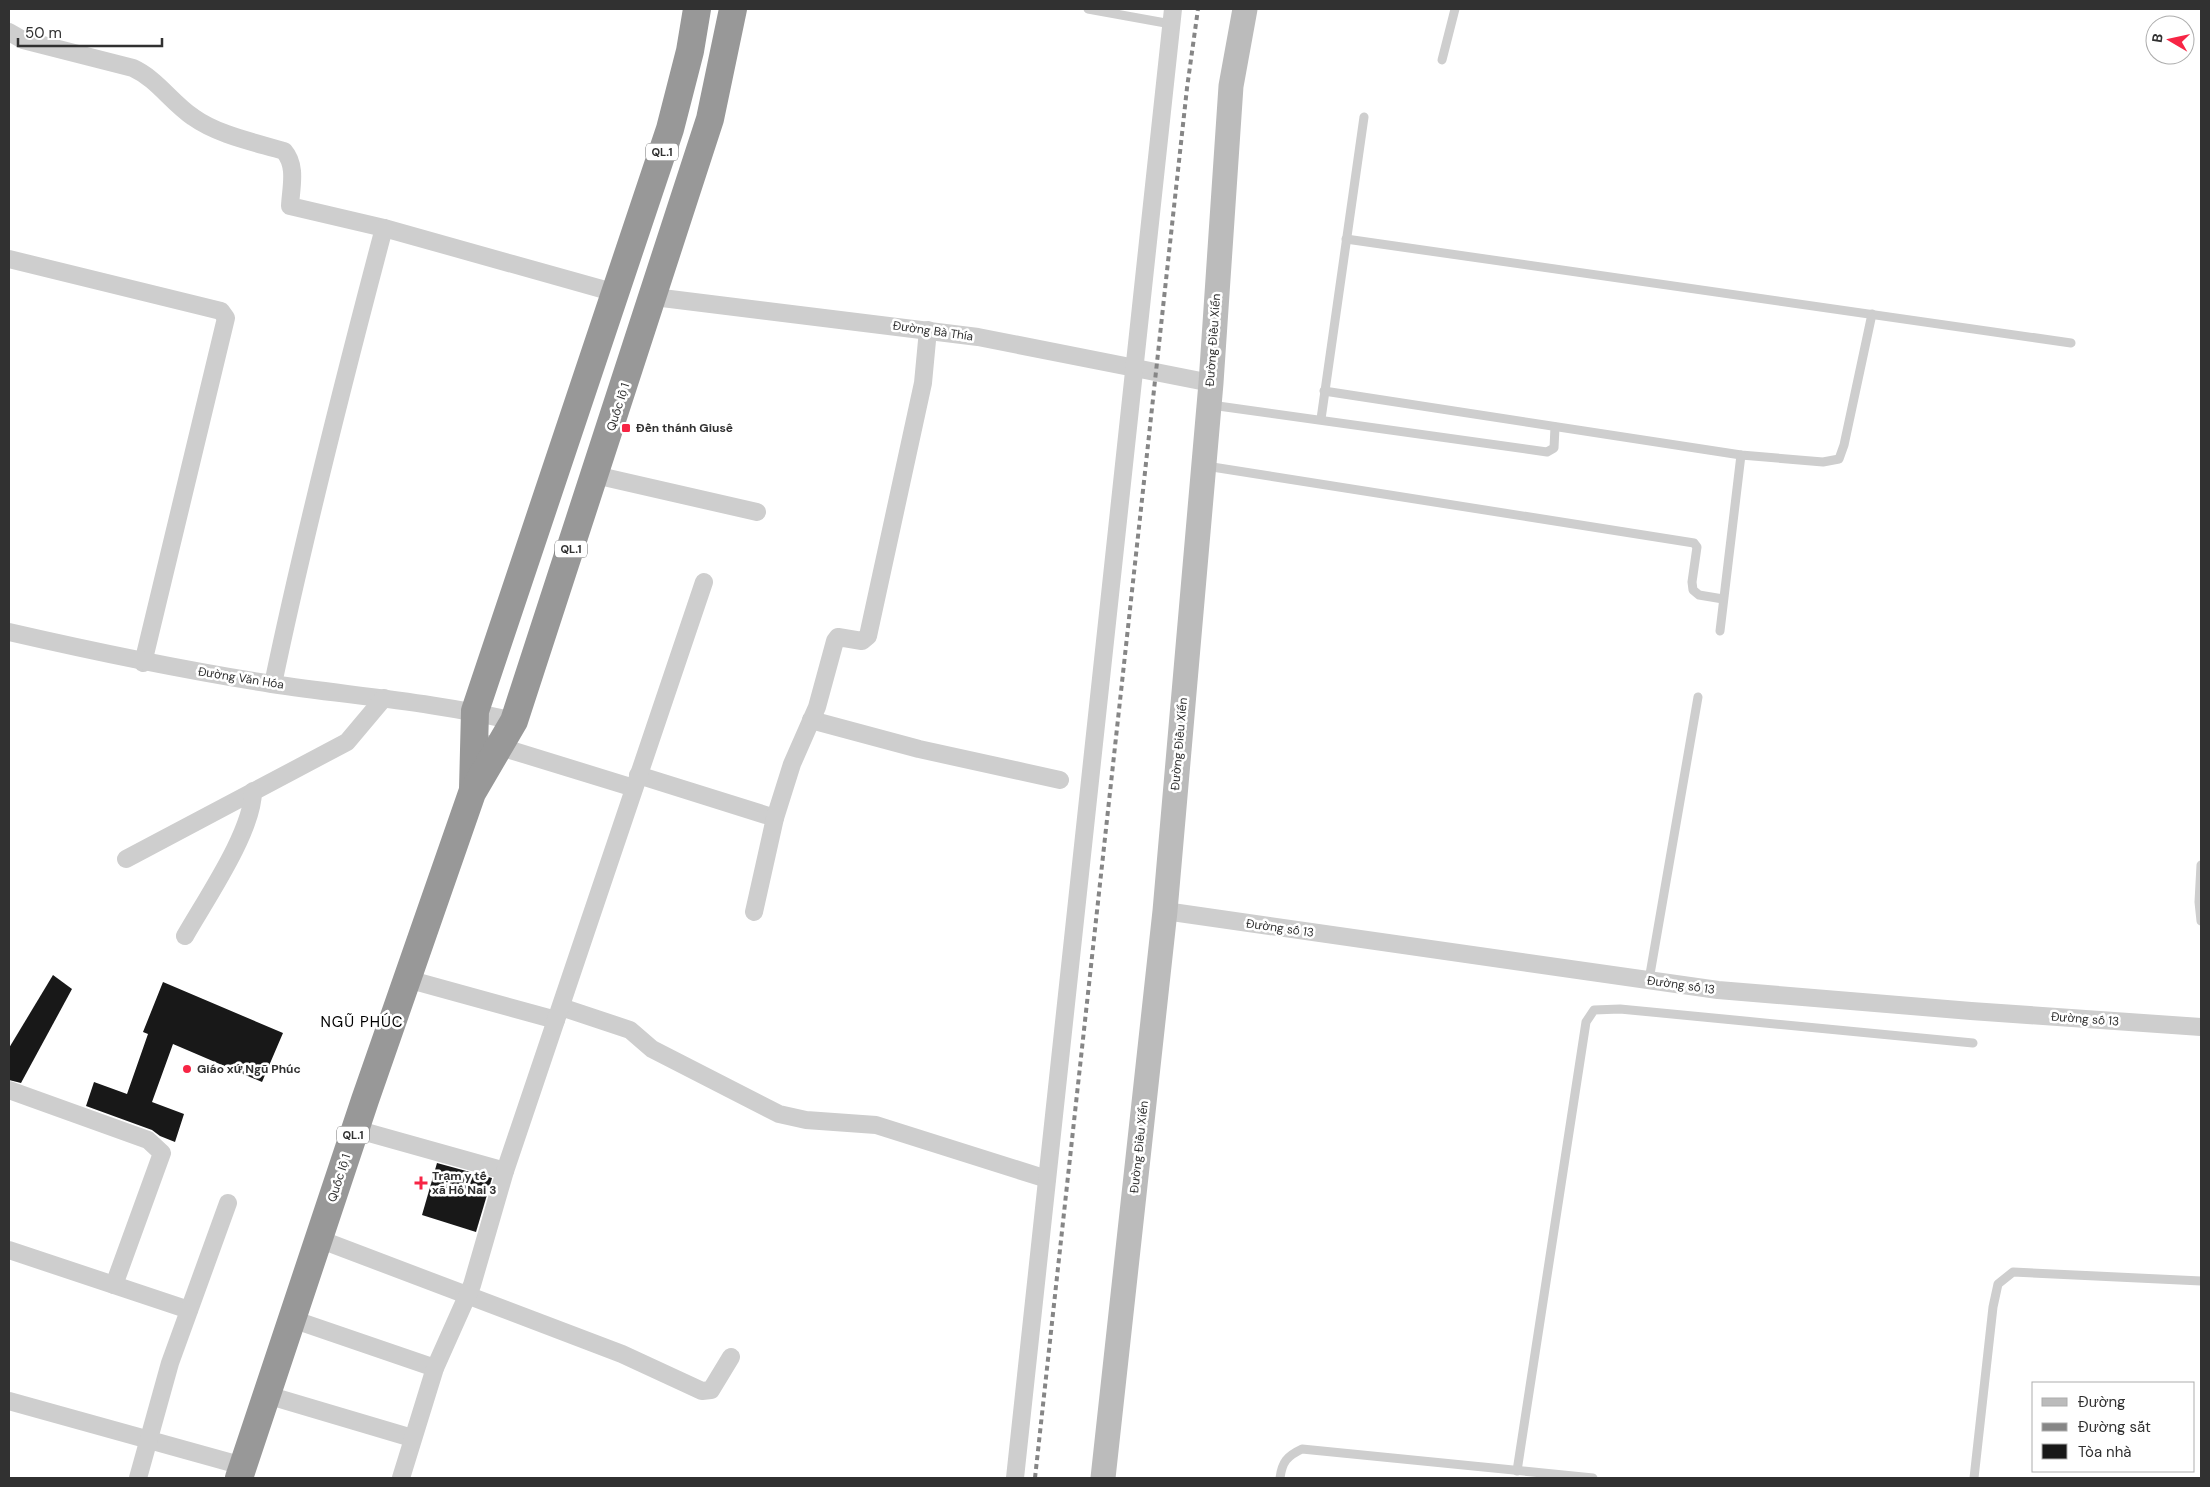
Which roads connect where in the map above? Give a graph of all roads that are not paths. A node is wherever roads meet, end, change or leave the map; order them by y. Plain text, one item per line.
1 (697, 9) edge
2 (734, 9) edge
3 (1088, 9) edge
4 (1244, 9) edge
5 (1455, 9) edge
6 (1172, 16) edge
7 (9, 32) edge
8 (1442, 60) dead end
9 (1364, 117) dead end
10 (384, 228) junction
11 (1346, 240) junction
12 (9, 259) edge
13 (616, 292) junction
14 (654, 298) junction
15 (1872, 314) junction
16 (928, 330) junction
17 (2071, 343) dead end
18 (1134, 368) junction
19 (1324, 391) junction
20 (1210, 394) junction
21 (1321, 419) junction
22 (1555, 426) junction
23 (1741, 455) junction
24 (1204, 466) junction
25 (595, 475) junction
26 (757, 512) dead end
27 (704, 582) dead end
28 (1723, 599) junction
29 (1720, 631) dead end
30 (9, 632) edge
31 (144, 663) junction
32 (273, 684) junction
33 (1698, 697) dead end
34 (384, 698) junction
35 (475, 711) junction
36 (811, 720) junction
37 (514, 721) junction
38 (487, 742) junction
39 (1060, 780) dead end
40 (636, 781) junction
41 (254, 791) junction
42 (775, 818) junction
43 (126, 859) dead end
44 (2201, 865) edge
45 (1165, 911) junction
46 (754, 912) dead end
47 (2201, 921) edge
48 (185, 936) dead end
49 (407, 979) junction
50 (1649, 980) junction
51 (559, 1013) junction
52 (2201, 1027) edge
53 (1973, 1043) dead end
54 (9, 1090) edge
55 (356, 1129) junction
56 (505, 1171) junction
57 (1047, 1180) junction
58 (228, 1203) dead end
59 (319, 1239) junction
60 (9, 1250) edge
61 (2201, 1281) edge
62 (114, 1285) junction
63 (465, 1296) junction
64 (189, 1310) junction
65 (292, 1319) junction
66 (731, 1357) dead end
67 (435, 1368) junction
68 (267, 1395) junction
69 (9, 1400) edge
70 (412, 1438) junction
71 (148, 1440) junction
72 (1517, 1471) junction
73 (241, 1472) edge
74 (138, 1478) edge
75 (401, 1478) edge
76 (1015, 1478) edge
77 (1103, 1478) edge
78 (1280, 1478) edge
79 (1593, 1478) edge
80 (1974, 1478) edge

1 - 13 highway, Quốc lộ 1 / QL.1
2 - 14 highway, Quốc lộ 1 / QL.1
3 - 6 lane
4 - 20 street, Đường Điều Xiển
5 - 8 lane
6 - 18 street
7 - 10 street
9 - 11 lane
10 - 13 street
10 - 32 street
11 - 15 lane
11 - 19 lane
12 - 31 street
13 - 14 highway
13 - 35 highway, Quốc lộ 1 / QL.1
14 - 16 street, Đường Bà Thía
14 - 25 highway, Quốc lộ 1 / QL.1
15 - 17 lane
15 - 23 lane
16 - 18 street, Đường Bà Thía
16 - 36 street
18 - 20 street, Đường Bà Thía
18 - 57 street
19 - 21 lane
19 - 22 lane
20 - 21 lane
20 - 24 street, Đường Điều Xiển
21 - 22 lane
22 - 23 lane
23 - 28 lane
24 - 28 lane
24 - 45 street, Đường Điều Xiển
25 - 26 street
25 - 37 highway, Quốc lộ 1 / QL.1
27 - 40 street
28 - 29 lane
30 - 31 street, Đường Văn Hóa
31 - 32 street, Đường Văn Hóa
32 - 34 street, Đường Văn Hóa
33 - 50 lane
34 - 35 street, Đường Văn Hóa
34 - 41 street
35 - 37 street, Đường Văn Hóa
35 - 38 highway, Quốc lộ 1 / QL.1
36 - 39 street
36 - 42 street
37 - 38 highway, Quốc lộ 1 / QL.1
38 - 40 street
38 - 49 highway, Quốc lộ 1 / QL.1
40 - 42 street
40 - 51 street
41 - 43 street
41 - 48 street
42 - 46 street
44 - 47 lane
45 - 50 street, Đường số 13
45 - 77 street, Đường Điều Xiển
49 - 51 street
49 - 55 highway, Quốc lộ 1 / QL.1
50 - 52 street, Đường số 13
51 - 56 street
51 - 57 street
53 - 72 lane
54 - 62 street
55 - 56 street
55 - 59 highway, Quốc lộ 1 / QL.1
56 - 63 street
57 - 76 street
58 - 64 street
59 - 63 street
59 - 65 highway, Quốc lộ 1 / QL.1
60 - 62 street
61 - 80 lane
62 - 64 street
63 - 66 street
63 - 67 street
64 - 71 street
65 - 67 street
65 - 68 highway, Quốc lộ 1 / QL.1
67 - 70 street
68 - 70 street
68 - 73 highway, Quốc lộ 1 / QL.1
69 - 71 street
70 - 75 street
71 - 73 street
71 - 74 street
72 - 78 lane
72 - 79 lane

